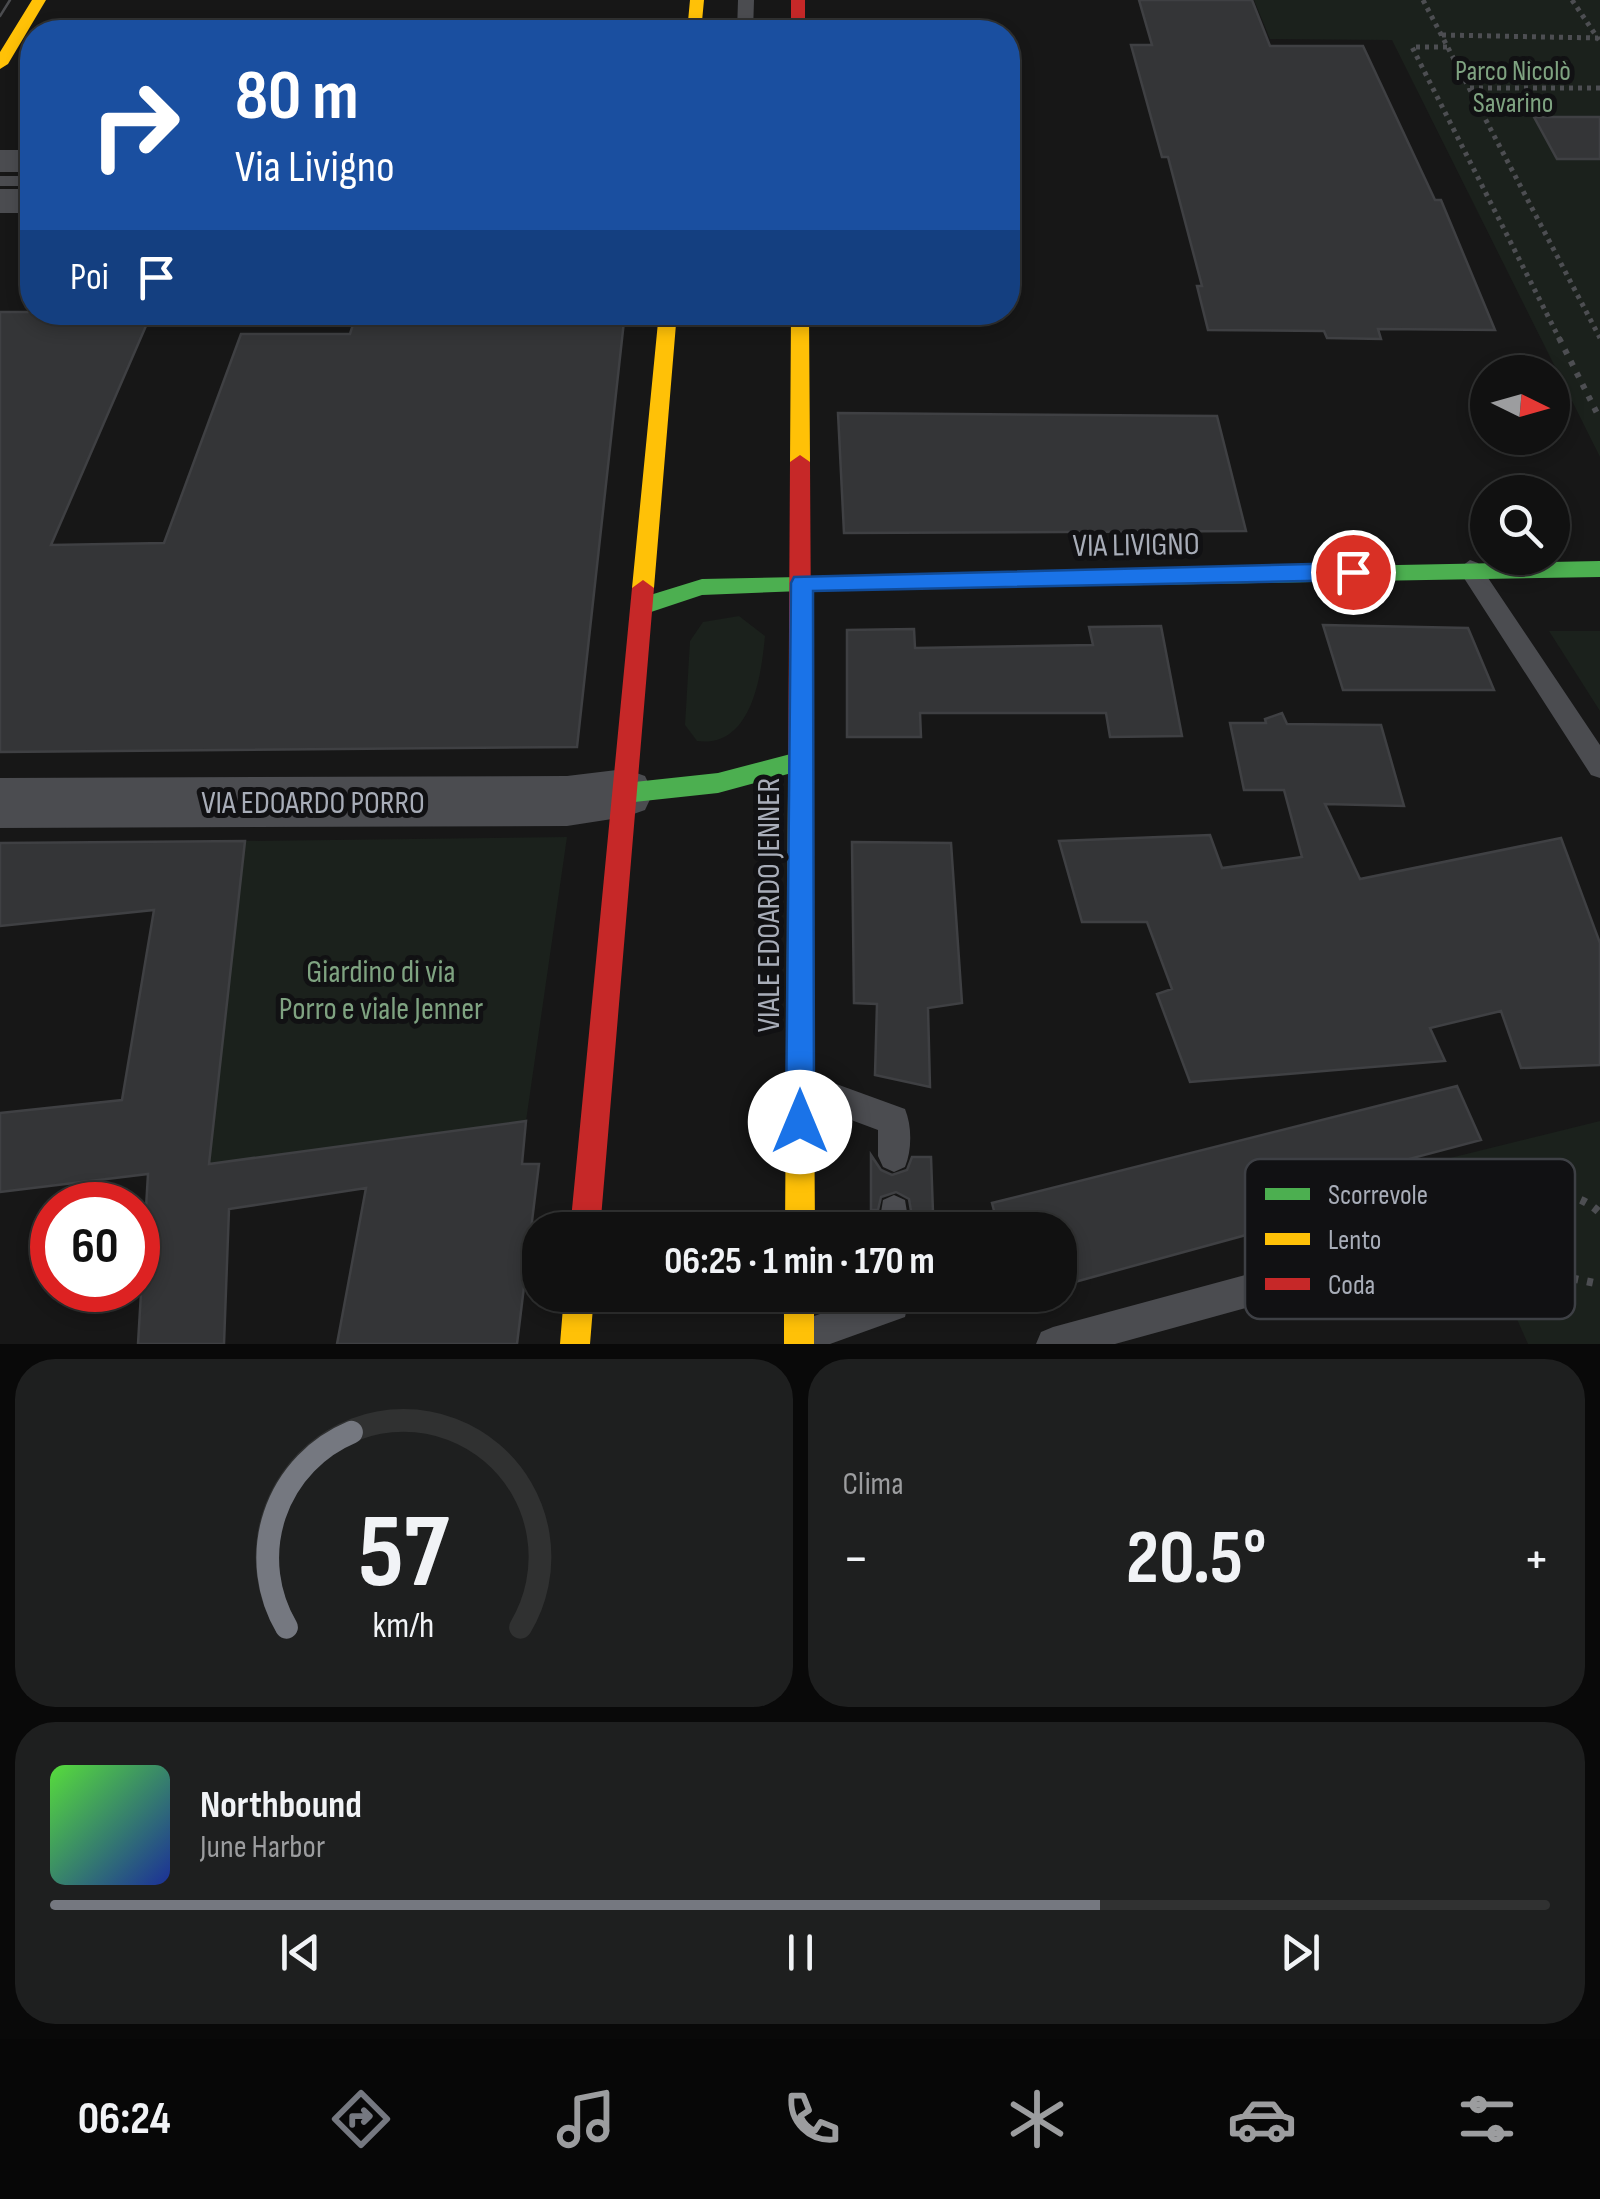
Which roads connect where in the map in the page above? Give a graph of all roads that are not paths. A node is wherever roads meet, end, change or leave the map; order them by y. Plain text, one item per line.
1 (20, 30) edge
2 (0, 64) edge
3 (667, 325) edge
4 (800, 325) edge
5 (1570, 569) edge
6 (1600, 569) edge
7 (1470, 570) edge
8 (1473, 575) edge
9 (802, 583) junction
10 (642, 606) junction
11 (802, 761) junction
12 (1600, 768) edge
13 (624, 793) junction
14 (0, 803) edge
15 (800, 1086) junction
16 (894, 1156) dead end
17 (587, 1212) edge
18 (800, 1212) edge
19 (1245, 1292) edge
20 (578, 1312) edge
21 (800, 1312) edge
22 (874, 1312) edge
23 (799, 1340) edge
24 (575, 1344) edge
25 (1053, 1344) edge

1 - 2 main road
3 - 10 main road
4 - 9 main road, VIALE EDOARDO JENNER
5 - 6 main road, VIA LIVIGNO
7 - 9 main road, VIA LIVIGNO
8 - 12 lane
9 - 10 main road
9 - 11 main road, VIALE EDOARDO JENNER
10 - 13 main road
11 - 13 main road, VIALE EDOARDO JENNER
11 - 15 main road, VIALE EDOARDO JENNER
13 - 14 street, VIA EDOARDO PORRO
13 - 17 main road
15 - 16 lane
15 - 18 main road, VIALE EDOARDO JENNER
19 - 25 lane
20 - 24 main road
21 - 23 main road
22 - 23 lane

